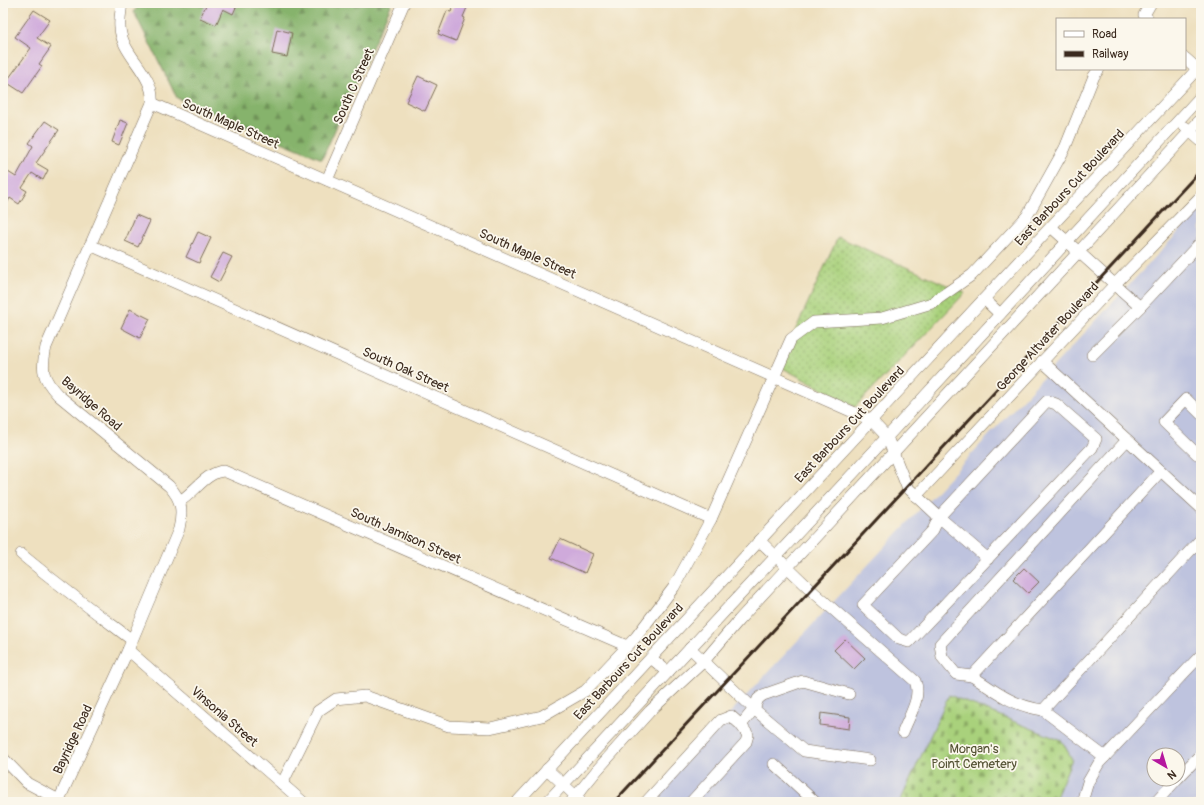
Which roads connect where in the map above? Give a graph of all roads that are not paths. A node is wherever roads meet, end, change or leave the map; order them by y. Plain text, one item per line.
1 (122, 3) edge
2 (404, 3) edge
3 (1151, 3) edge
4 (1144, 18) edge
5 (1186, 59) edge
6 (1200, 69) edge
7 (1098, 70) edge
8 (1201, 96) edge
9 (152, 103) junction
10 (1201, 119) edge
11 (1179, 121) junction
12 (1190, 131) junction
13 (1201, 141) edge
14 (326, 180) junction
15 (1201, 196) edge
16 (1051, 227) junction
17 (1068, 241) junction
18 (1201, 242) edge
19 (90, 245) junction
20 (1078, 251) junction
21 (1116, 283) junction
22 (984, 300) junction
23 (1140, 307) junction
24 (1000, 314) junction
25 (1092, 355) dead end
26 (1042, 361) junction
27 (775, 377) junction
28 (1201, 414) edge
29 (872, 420) junction
30 (887, 437) junction
31 (1127, 440) junction
32 (893, 454) junction
33 (1201, 454) edge
34 (1160, 471) junction
35 (916, 496) junction
36 (180, 501) junction
37 (1201, 508) edge
38 (939, 517) junction
39 (711, 519) junction
40 (1201, 539) edge
41 (760, 541) junction
42 (21, 554) dead end
43 (776, 556) junction
44 (988, 559) junction
45 (788, 567) junction
46 (130, 645) junction
47 (627, 646) junction
48 (690, 648) junction
49 (1201, 655) edge
50 (650, 658) junction
51 (704, 661) junction
52 (668, 672) junction
53 (972, 676) junction
54 (849, 694) dead end
55 (754, 709) junction
56 (1043, 710) junction
57 (741, 725) junction
58 (903, 732) dead end
59 (1201, 754) edge
60 (1105, 757) junction
61 (3, 758) edge
62 (870, 760) dead end
63 (774, 764) dead end
64 (547, 769) junction
65 (1186, 770) edge
66 (282, 784) junction
67 (564, 784) junction
68 (1170, 787) edge
69 (577, 800) edge
70 (59, 801) edge
71 (303, 802) edge
72 (517, 802) edge
73 (547, 802) edge
74 (646, 802) edge
75 (691, 802) edge
76 (814, 802) edge
77 (1082, 802) edge
78 (1156, 802) edge

1 - 9 street
2 - 14 street, South C Street
3 - 4 street
5 - 6 street
6 - 16 street, East Barbours Cut Boulevard
7 - 27 street
8 - 11 street
9 - 14 street, South Maple Street
9 - 19 street, Bayridge Road
10 - 12 street
11 - 12 street
11 - 17 street
12 - 13 street
12 - 20 street
14 - 27 street, South Maple Street
15 - 21 street, George Altvater Boulevard
16 - 17 street
16 - 22 street, East Barbours Cut Boulevard
17 - 20 street
17 - 24 street
18 - 23 street
19 - 36 street, Bayridge Road
19 - 39 street, South Oak Street
20 - 21 street
20 - 32 street
21 - 23 street
21 - 26 street, George Altvater Boulevard
22 - 24 street
22 - 29 street, East Barbours Cut Boulevard
23 - 25 street
24 - 30 street
26 - 31 street
26 - 35 street, George Altvater Boulevard
27 - 29 street, South Maple Street
27 - 39 street
28 - 33 street
29 - 30 street, South Maple Street
29 - 41 street, East Barbours Cut Boulevard
30 - 32 street
30 - 43 street
31 - 34 street
31 - 53 street
32 - 35 street
32 - 45 street
34 - 37 street
34 - 53 street
35 - 38 street
36 - 46 street, Bayridge Road
36 - 47 street, South Jamison Street
38 - 44 street
38 - 44 street
38 - 44 street
39 - 47 street
40 - 56 street
41 - 43 street
41 - 50 street, East Barbours Cut Boulevard
42 - 46 street, Vinsonia Street
43 - 45 street
43 - 48 street
45 - 51 street
45 - 58 street
46 - 66 street, Vinsonia Street
46 - 70 street, Bayridge Road
47 - 66 street
48 - 51 street
48 - 52 street
49 - 60 street
50 - 52 street
50 - 64 street, East Barbours Cut Boulevard
51 - 55 street
51 - 69 street
52 - 67 street
53 - 56 street
54 - 55 street
55 - 57 street
55 - 62 street
56 - 60 street
57 - 74 street
57 - 75 street
59 - 65 street
60 - 77 street
61 - 70 street
63 - 76 street
64 - 67 street
64 - 72 street, East Barbours Cut Boulevard
66 - 71 street, Vinsonia Street
67 - 69 street
67 - 73 street
68 - 78 street

